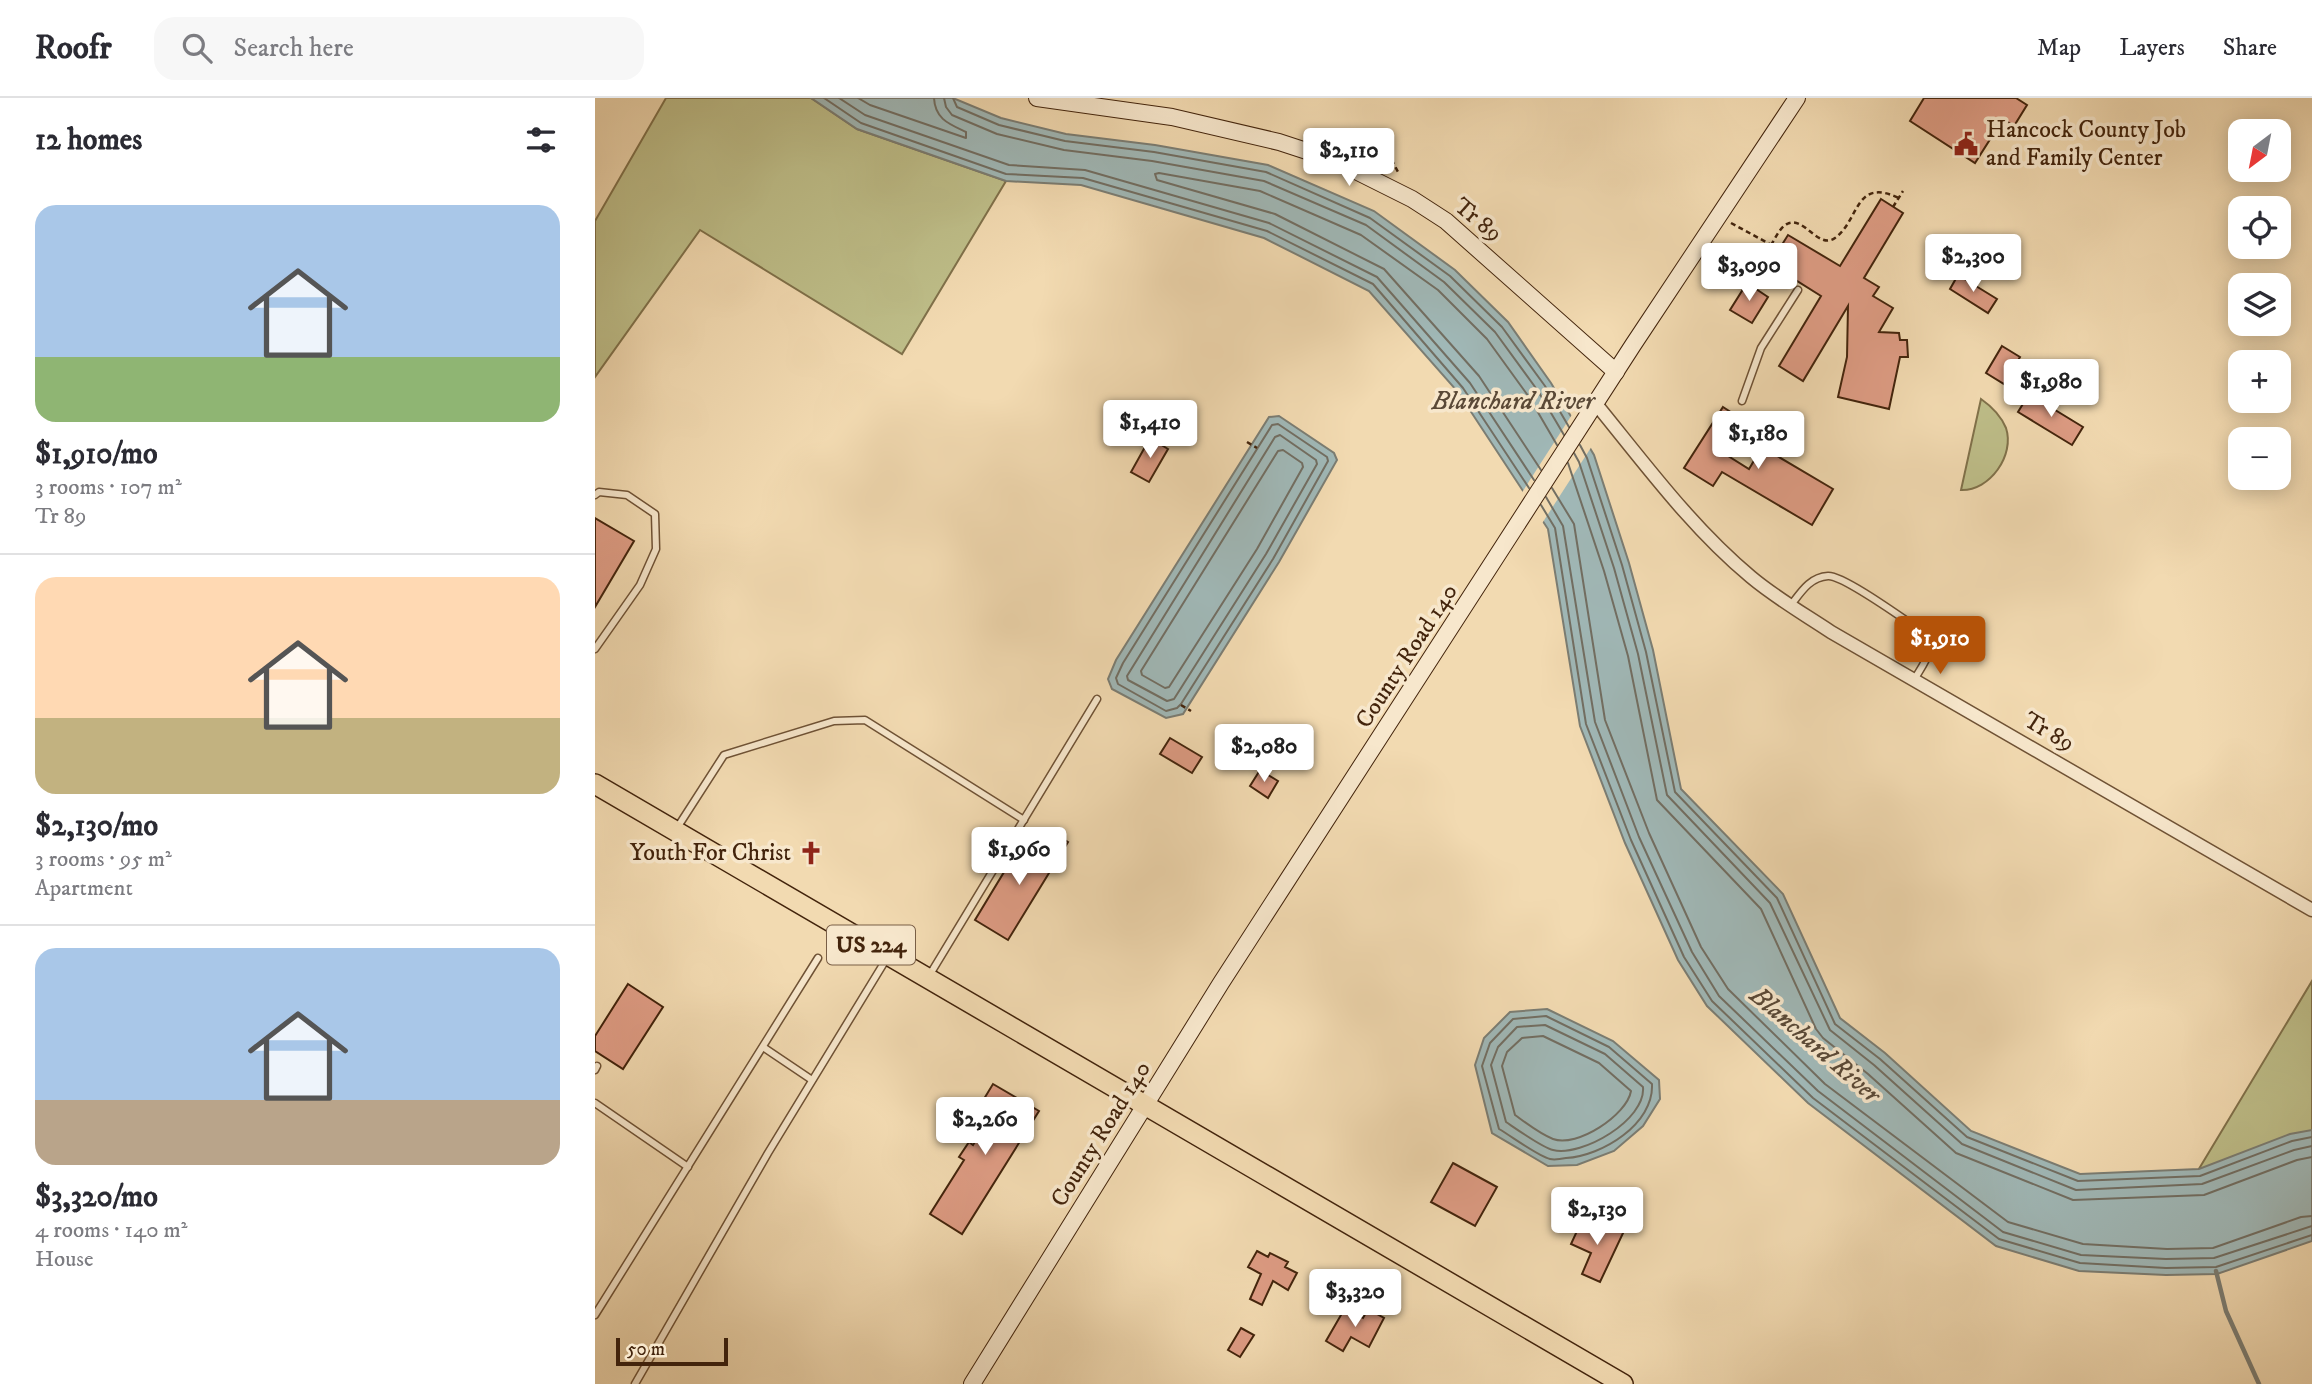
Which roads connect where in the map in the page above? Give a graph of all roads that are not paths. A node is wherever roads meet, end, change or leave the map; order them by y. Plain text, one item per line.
1 (1037, 98) edge
2 (1797, 98) edge
3 (1798, 290) dead end
4 (1616, 372) junction
5 (1742, 401) dead end
6 (1596, 404) junction
7 (595, 495) edge
8 (1790, 606) junction
9 (595, 649) edge
10 (1914, 680) junction
11 (1097, 699) dead end
12 (595, 784) edge
13 (1024, 820) junction
14 (675, 831) junction
15 (2312, 910) edge
16 (889, 955) junction
17 (818, 958) dead end
18 (928, 978) junction
19 (763, 1046) junction
20 (812, 1080) junction
21 (595, 1103) edge
22 (1146, 1105) junction
23 (688, 1167) junction
24 (595, 1315) edge
25 (635, 1384) edge
26 (972, 1384) edge
27 (1623, 1384) edge

1 - 4 street, Tr 89
2 - 4 street, County Road 140
3 - 5 lane
4 - 6 street, County Road 140
6 - 8 street, Tr 89
6 - 22 street, County Road 140
7 - 9 lane
8 - 10 street, Tr 89
8 - 10 lane
10 - 15 street, Tr 89
11 - 13 lane
12 - 14 main road, US 224
13 - 14 lane
13 - 18 lane
14 - 16 main road, US 224
16 - 18 main road, US 224
16 - 20 lane
17 - 19 lane
18 - 22 main road, US 224
19 - 20 lane
19 - 23 lane
20 - 25 lane
21 - 23 lane
22 - 26 street, County Road 140
22 - 27 main road, US 224
23 - 24 lane

